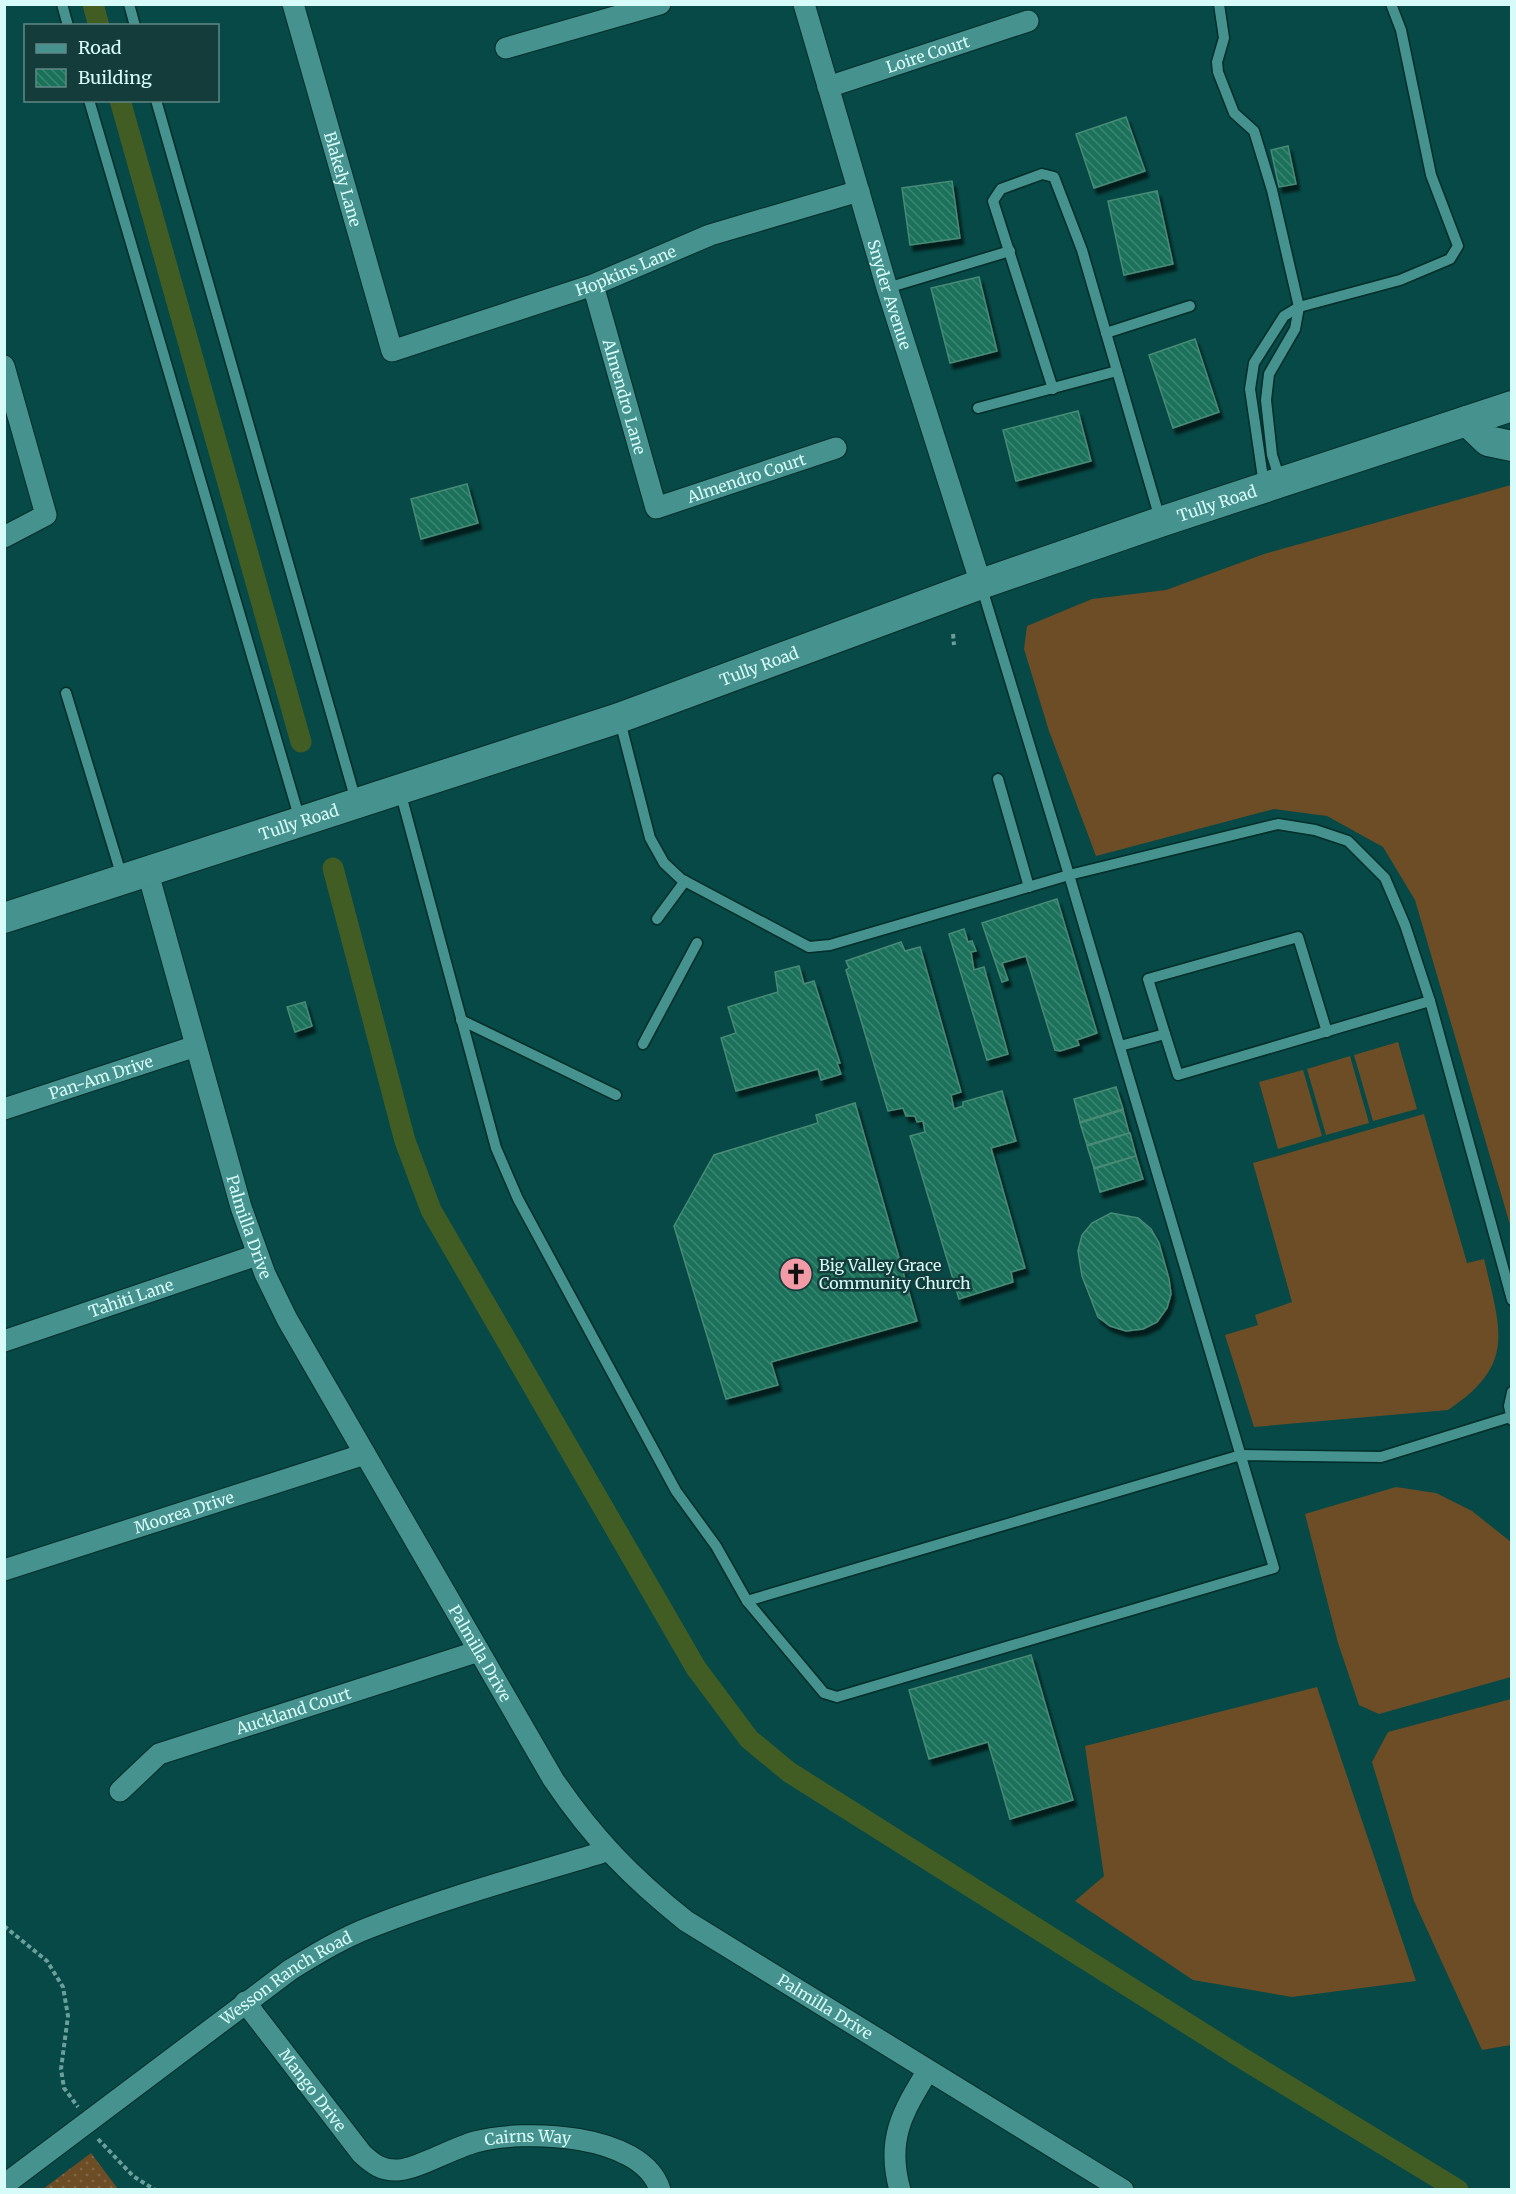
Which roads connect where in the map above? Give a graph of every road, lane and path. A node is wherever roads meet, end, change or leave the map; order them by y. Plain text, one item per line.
1 (62, 4) edge
2 (129, 4) edge
3 (293, 4) edge
4 (660, 4) edge
5 (804, 4) edge
6 (1219, 4) edge
7 (1391, 4) edge
8 (1028, 21) dead end
9 (67, 24) edge
10 (134, 24) edge
11 (506, 48) dead end
12 (828, 87) junction
13 (90, 102) edge
14 (157, 102) edge
15 (859, 191) junction
16 (1010, 251) junction
17 (593, 285) junction
18 (887, 288) junction
19 (1190, 306) dead end
20 (1299, 307) junction
21 (1106, 333) junction
22 (392, 351) joint
23 (4, 366) edge
24 (1117, 371) junction
25 (1053, 389) junction
26 (1512, 404) edge
27 (978, 408) dead end
28 (1467, 421) junction
29 (1512, 446) edge
30 (836, 448) dead end
31 (1273, 485) junction
32 (656, 508) joint
33 (1160, 522) junction
34 (4, 537) edge
35 (981, 585) junction
36 (953, 634) dead end
37 (954, 645) dead end
38 (66, 693) dead end
39 (619, 718) junction
40 (998, 779) dead end
41 (400, 791) junction
42 (357, 805) junction
43 (301, 823) junction
44 (1069, 875) junction
45 (135, 877) junction
46 (685, 881) junction
47 (1029, 887) junction
48 (4, 918) edge
49 (657, 919) dead end
50 (696, 943) dead end
51 (1430, 1001) junction
52 (461, 1020) junction
53 (1327, 1032) junction
54 (1165, 1034) junction
55 (643, 1044) dead end
56 (196, 1046) junction
57 (1120, 1046) junction
58 (616, 1095) dead end
59 (4, 1109) edge
60 (258, 1255) junction
61 (1512, 1300) edge
62 (4, 1341) edge
63 (1512, 1392) edge
64 (1511, 1418) edge
65 (365, 1454) junction
66 (1241, 1455) junction
67 (4, 1570) edge
68 (747, 1601) junction
69 (479, 1651) junction
70 (120, 1791) dead end
71 (607, 1851) junction
72 (4, 1926) edge
73 (245, 2002) junction
74 (927, 2072) junction
75 (88, 2121) junction
76 (386, 2170) joint
77 (4, 2185) edge
78 (659, 2187) edge
79 (155, 2190) edge
80 (900, 2190) edge
81 (1123, 2190) edge

1 - 9 lane
2 - 10 lane
3 - 22 street, Blakely Lane
4 - 11 street
5 - 12 street, Snyder Avenue
6 - 20 lane
7 - 20 lane
8 - 12 street, Loire Court
12 - 15 street, Snyder Avenue
13 - 43 lane
14 - 42 lane
15 - 17 street, Hopkins Lane
15 - 18 street, Snyder Avenue
16 - 18 lane
16 - 21 lane
16 - 25 lane
17 - 22 street, Hopkins Lane
17 - 32 street, Almendro Lane
18 - 35 street, Snyder Avenue
19 - 21 lane
20 - 31 lane
20 - 31 lane
21 - 24 lane
23 - 34 street
24 - 25 lane
24 - 33 lane
25 - 27 lane
26 - 28 main road, Tully Road
28 - 29 main road
28 - 31 main road, Tully Road
30 - 32 street, Almendro Court
31 - 33 main road, Tully Road
33 - 35 main road, Tully Road
35 - 39 main road, Tully Road
35 - 44 lane
36 - 37 path
38 - 45 lane
39 - 41 main road, Tully Road
39 - 46 lane
40 - 47 lane
41 - 42 main road, Tully Road
41 - 52 lane
42 - 43 main road, Tully Road
43 - 45 main road, Tully Road
44 - 47 lane
44 - 51 lane
44 - 57 lane
45 - 48 main road, Tully Road
45 - 56 street, Palmilla Drive
46 - 47 lane
46 - 49 lane
50 - 55 lane
51 - 53 lane
51 - 61 lane
52 - 58 lane
52 - 68 lane
53 - 54 lane
53 - 54 lane
54 - 57 lane
56 - 59 street, Pan-Am Drive
56 - 60 street, Palmilla Drive
57 - 66 lane
60 - 62 street, Tahiti Lane
60 - 65 street, Palmilla Drive
63 - 64 lane
64 - 66 lane
65 - 67 street, Moorea Drive
65 - 69 street, Palmilla Drive
66 - 68 lane
66 - 68 lane
69 - 70 street, Auckland Court
69 - 71 street, Palmilla Drive
71 - 73 street, Wesson Ranch Road
71 - 74 street, Palmilla Drive
72 - 75 path
73 - 75 street, Wesson Ranch Road
73 - 76 street, Mango Drive
74 - 80 street
74 - 81 street, Palmilla Drive
75 - 77 street, Wesson Ranch Road
75 - 79 path
76 - 78 street, Cairns Way

